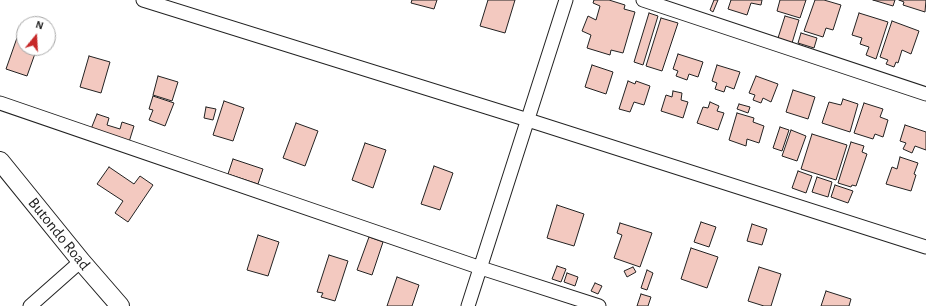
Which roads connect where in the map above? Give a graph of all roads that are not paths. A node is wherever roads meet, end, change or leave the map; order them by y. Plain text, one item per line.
1 (143, 0) edge
2 (566, 0) edge
3 (643, 0) edge
4 (926, 94) edge
5 (0, 104) edge
6 (528, 120) junction
7 (0, 161) edge
8 (926, 247) edge
9 (81, 261) junction
10 (481, 268) junction
11 (30, 306) edge
12 (120, 306) edge
13 (468, 306) edge
14 (599, 306) edge

1 - 6 street
2 - 6 street
3 - 4 street
5 - 10 street
6 - 8 street
6 - 10 street
7 - 9 street, Butondo Road
9 - 11 street
9 - 12 street, Butondo Road
10 - 13 street
10 - 14 street

